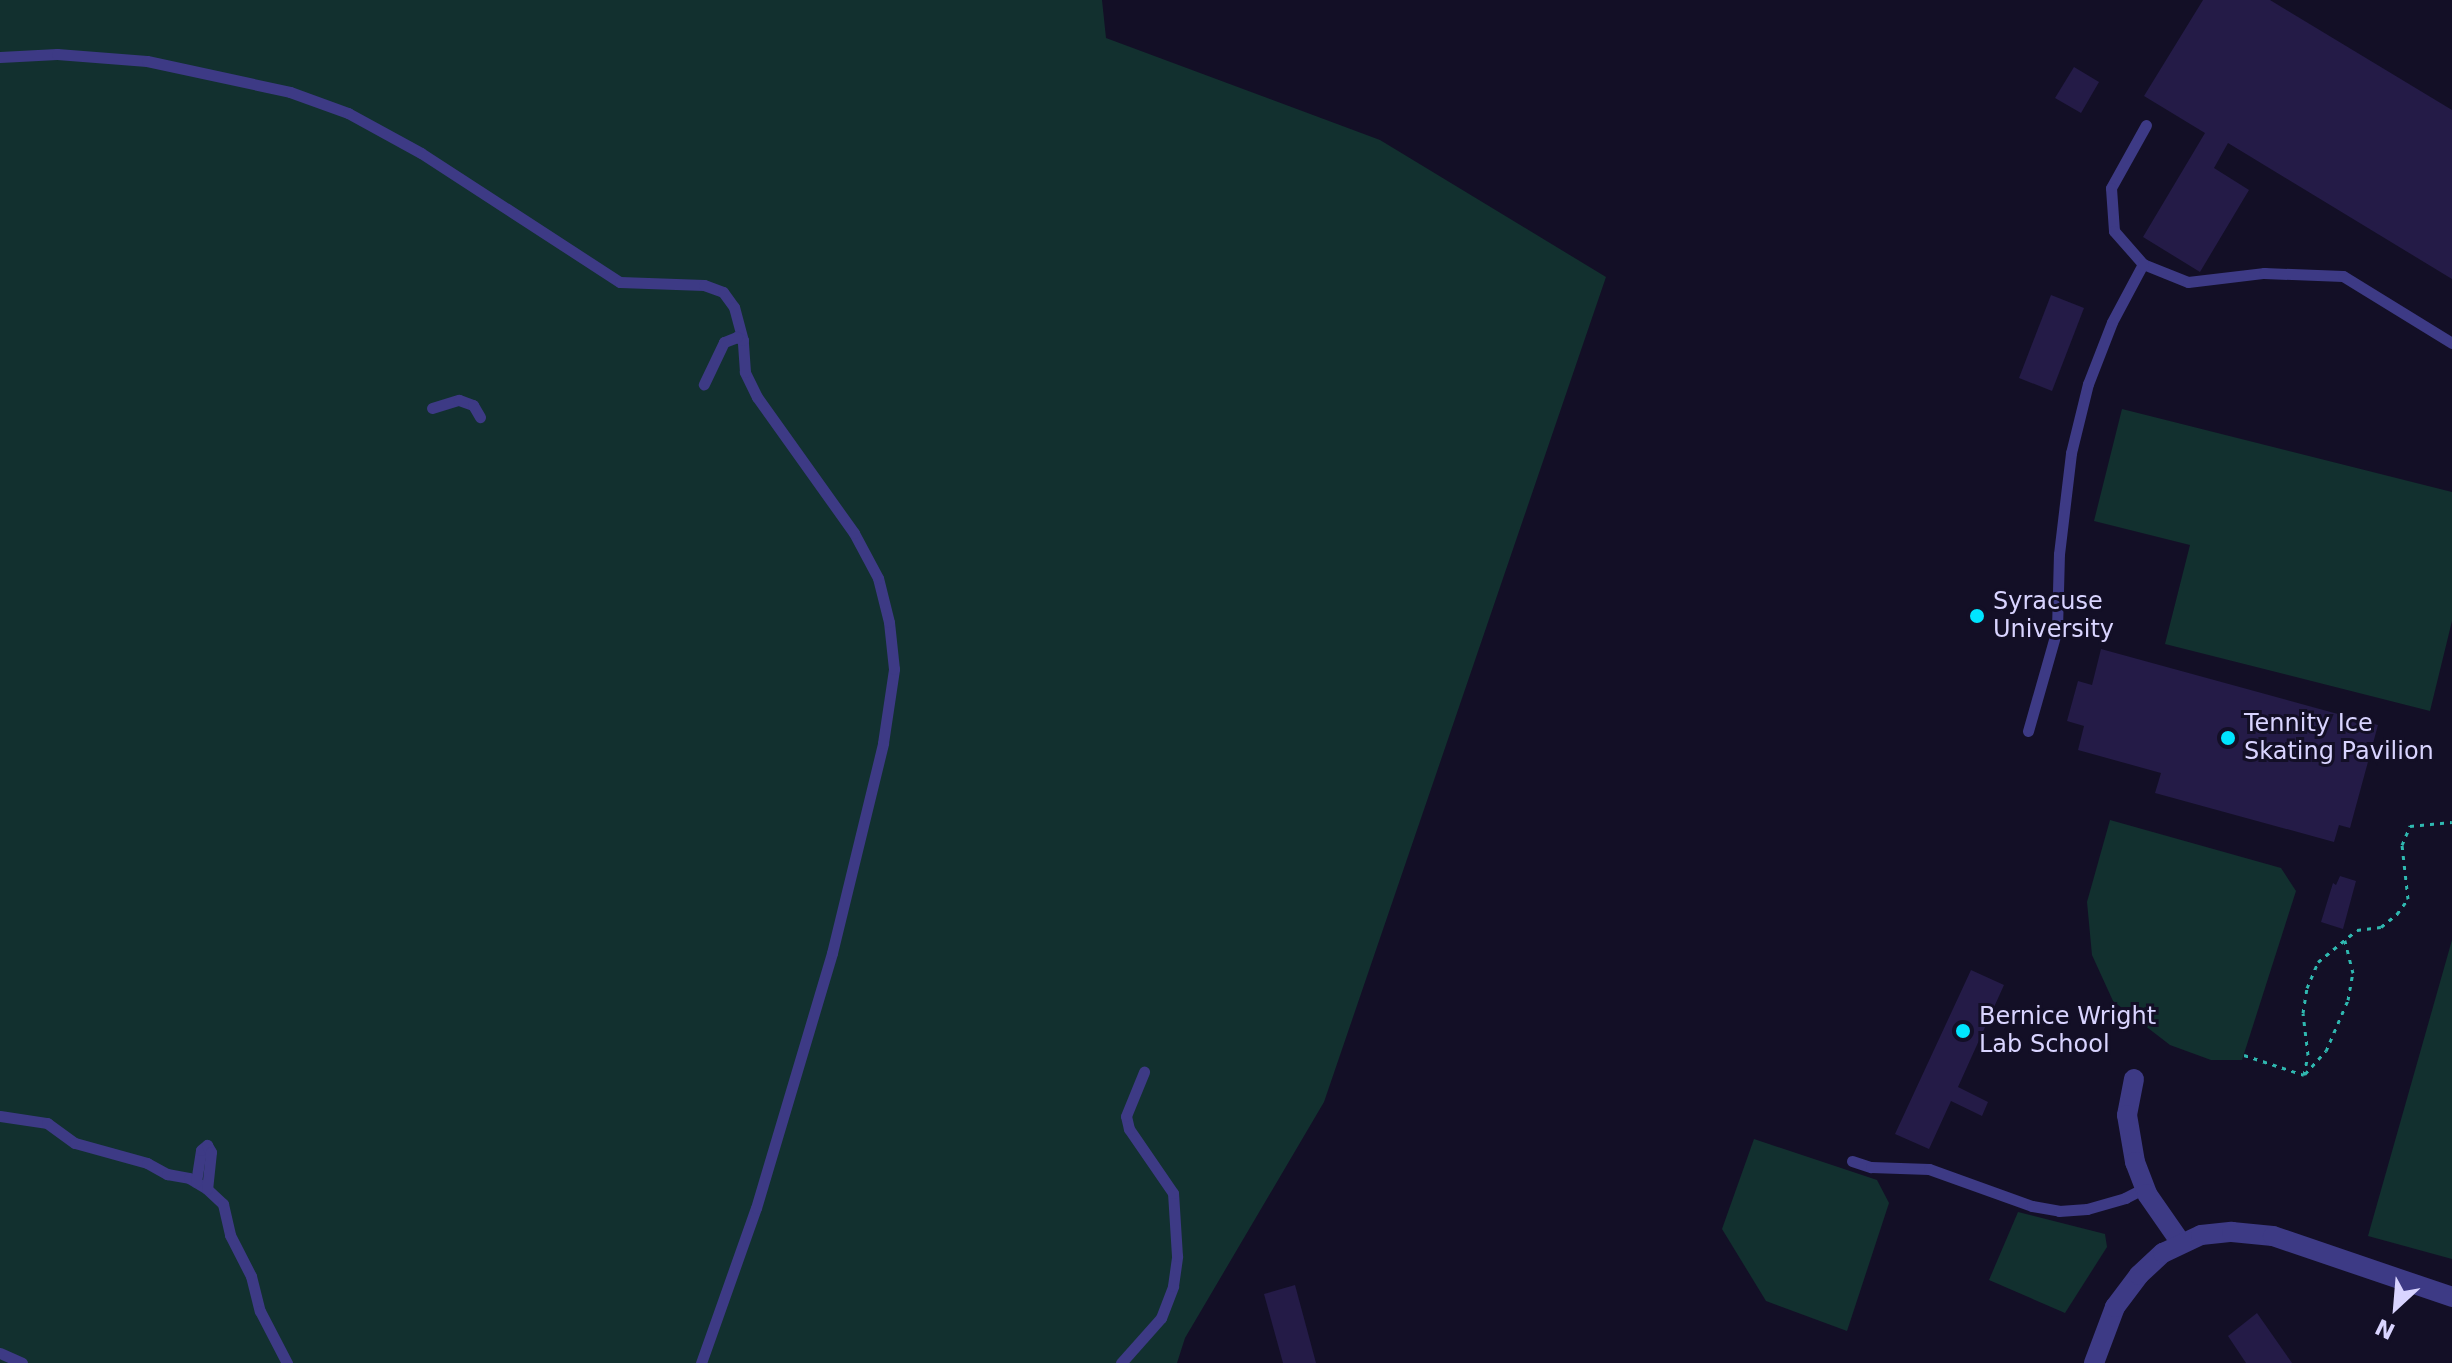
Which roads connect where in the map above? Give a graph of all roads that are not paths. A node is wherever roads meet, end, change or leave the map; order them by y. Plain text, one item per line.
1 (0, 57) edge
2 (2146, 125) dead end
3 (2143, 264) junction
4 (743, 340) junction
5 (2452, 343) edge
6 (704, 384) dead end
7 (432, 408) dead end
8 (480, 417) dead end
9 (2028, 731) dead end
10 (1144, 1072) dead end
11 (2134, 1079) dead end
12 (0, 1116) edge
13 (1852, 1161) dead end
14 (196, 1182) junction
15 (2145, 1188) junction
16 (207, 1189) junction
17 (2181, 1243) junction
18 (2452, 1297) edge
19 (0, 1353) edge
20 (22, 1363) edge
21 (287, 1363) edge
22 (701, 1363) edge
23 (1121, 1363) edge
24 (2094, 1363) edge

1 - 4 lane
2 - 3 lane
3 - 5 lane
3 - 9 lane
4 - 6 lane
4 - 22 lane
7 - 8 lane
10 - 23 lane
11 - 15 street
12 - 14 lane
13 - 15 lane
14 - 16 lane
14 - 16 lane
15 - 17 street
16 - 21 lane
17 - 18 street
17 - 24 street
19 - 20 lane

